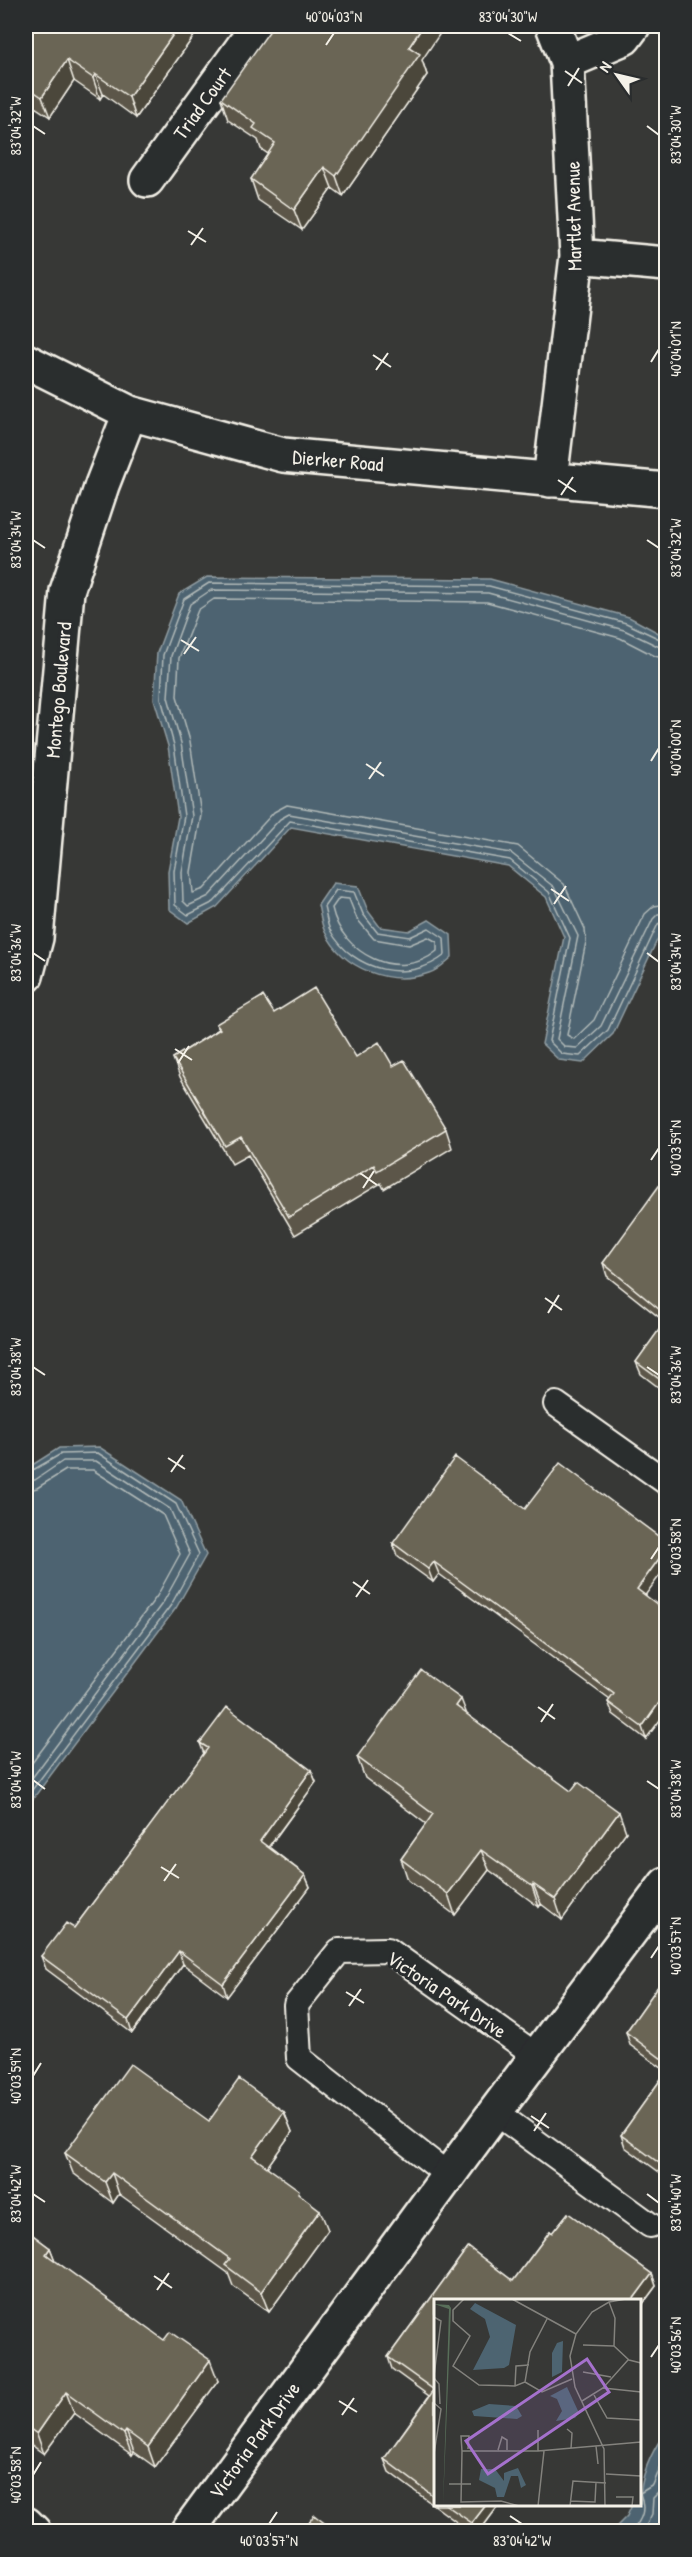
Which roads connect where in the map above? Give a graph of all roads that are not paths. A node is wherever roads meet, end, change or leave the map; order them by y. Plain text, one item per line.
1 (258, 26) edge
2 (553, 26) edge
3 (633, 26) edge
4 (567, 62) junction
5 (147, 180) dead end
6 (577, 256) junction
7 (666, 264) edge
8 (26, 361) edge
9 (130, 413) junction
10 (550, 480) junction
11 (666, 490) edge
12 (26, 976) edge
13 (556, 1404) dead end
14 (666, 1482) edge
15 (666, 1884) edge
16 (537, 2056) junction
17 (495, 2112) junction
18 (448, 2175) junction
19 (650, 2226) dead end
20 (26, 2524) edge
21 (34, 2532) edge
22 (187, 2532) edge

1 - 5 street, Triad Court
2 - 4 street, Martlet Avenue
3 - 4 street
4 - 6 street, Martlet Avenue
6 - 7 street
6 - 10 street, Martlet Avenue
8 - 9 street, Dierker Road
9 - 10 street, Dierker Road
9 - 12 street, Montego Boulevard
10 - 11 street, Dierker Road
13 - 14 lane
15 - 16 street, Victoria Park Drive
16 - 17 street, Victoria Park Drive
16 - 18 lane, Victoria Park Drive
17 - 18 street, Victoria Park Drive
17 - 19 lane
18 - 22 street, Victoria Park Drive
20 - 21 street

